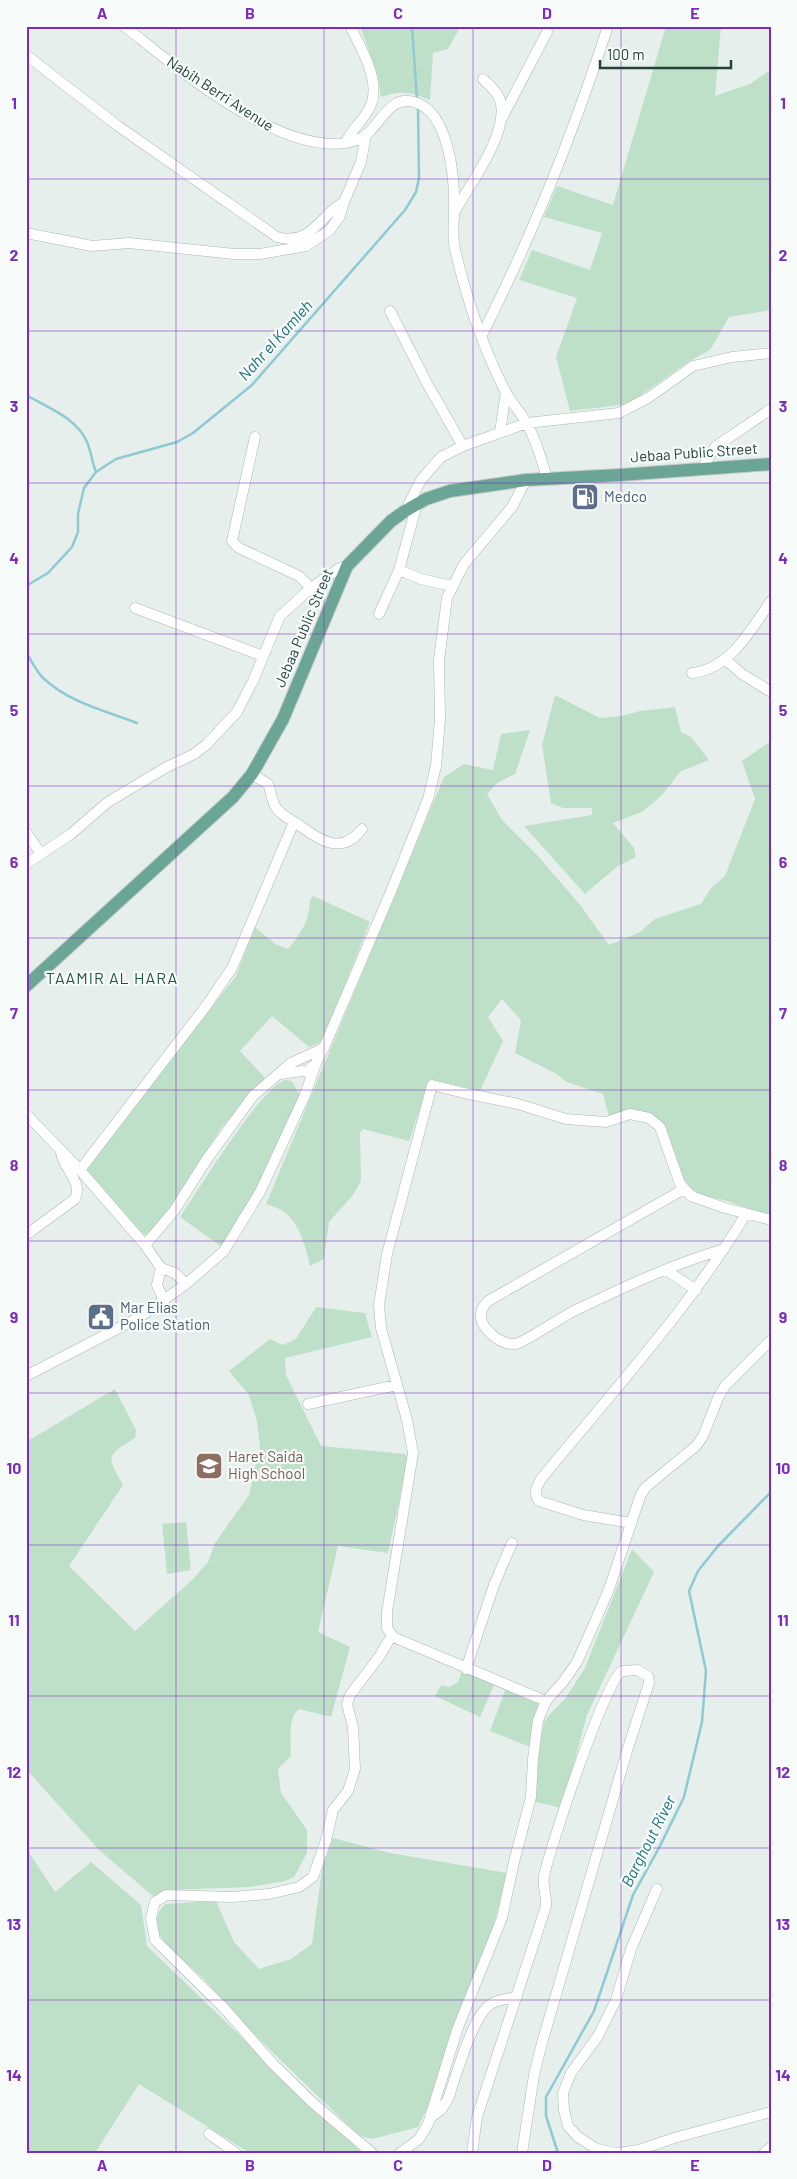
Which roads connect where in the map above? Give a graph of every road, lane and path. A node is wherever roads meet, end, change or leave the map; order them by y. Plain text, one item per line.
1 (124, 26) edge
2 (350, 26) edge
3 (608, 26) edge
4 (546, 32) dead end
5 (26, 55) edge
6 (483, 79) dead end
7 (501, 119) junction
8 (366, 135) junction
9 (346, 142) junction
10 (344, 202) junction
11 (454, 212) junction
12 (26, 233) edge
13 (390, 311) dead end
14 (482, 335) junction
15 (771, 352) edge
16 (506, 392) junction
17 (771, 409) edge
18 (527, 423) junction
19 (500, 432) junction
20 (255, 437) dead end
21 (463, 446) junction
22 (771, 464) edge
23 (702, 469) junction
24 (547, 479) junction
25 (526, 480) junction
26 (417, 504) junction
27 (405, 510) junction
28 (347, 566) junction
29 (400, 570) junction
30 (452, 586) junction
31 (311, 588) junction
32 (771, 601) edge
33 (135, 608) dead end
34 (379, 614) dead end
35 (263, 656) junction
36 (726, 660) junction
37 (692, 673) dead end
38 (771, 692) edge
39 (252, 774) junction
40 (294, 822) junction
41 (362, 829) dead end
42 (26, 832) edge
43 (41, 854) junction
44 (26, 864) edge
45 (26, 986) edge
46 (324, 1048) junction
47 (299, 1060) junction
48 (293, 1072) junction
49 (312, 1073) junction
50 (280, 1074) junction
51 (306, 1088) junction
52 (26, 1114) edge
53 (61, 1152) junction
54 (80, 1170) junction
55 (684, 1189) junction
56 (746, 1214) junction
57 (771, 1220) edge
58 (26, 1235) edge
59 (145, 1245) junction
60 (724, 1250) junction
61 (161, 1268) junction
62 (666, 1270) junction
63 (186, 1284) junction
64 (696, 1290) junction
65 (164, 1301) junction
66 (771, 1340) edge
67 (26, 1376) edge
68 (397, 1385) junction
69 (308, 1404) dead end
70 (631, 1523) junction
71 (512, 1543) dead end
72 (392, 1635) junction
73 (466, 1669) junction
74 (546, 1701) junction
75 (657, 1889) dead end
76 (517, 1997) junction
77 (771, 2112) edge
78 (430, 2118) junction
79 (209, 2134) dead end
80 (669, 2140) junction
81 (771, 2147) edge
82 (236, 2153) edge
83 (372, 2153) edge
84 (400, 2153) edge
85 (472, 2153) edge
86 (522, 2153) edge
87 (617, 2153) edge
88 (659, 2153) edge
89 (764, 2153) edge

1 - 9 street, Nabih Berri Avenue
2 - 9 street
3 - 14 street
4 - 7 street
5 - 10 street
6 - 7 street
7 - 11 street
8 - 9 street, Nabih Berri Avenue
8 - 10 street
8 - 11 street
10 - 12 street
11 - 14 street
13 - 21 street
14 - 16 street
15 - 18 street
16 - 18 street
16 - 19 street
17 - 23 street
18 - 19 street
18 - 24 street
19 - 21 street
20 - 31 street
21 - 27 street
22 - 23 main road, Jebaa Public Street
23 - 24 main road, Jebaa Public Street
24 - 25 main road, Jebaa Public Street
25 - 26 main road, Jebaa Public Street
25 - 30 street
26 - 27 main road, Jebaa Public Street
26 - 29 street
27 - 28 main road, Jebaa Public Street
28 - 31 street
28 - 39 main road, Jebaa Public Street
29 - 30 street
29 - 34 street
30 - 46 street
31 - 35 street
32 - 36 street
33 - 35 street
35 - 43 street
36 - 37 street
36 - 38 street
39 - 40 street
39 - 45 main road, Jebaa Public Street
40 - 41 street
40 - 54 street
42 - 43 street
43 - 44 street
46 - 47 street
46 - 49 street
47 - 49 street
47 - 50 street
48 - 49 street
48 - 50 street
48 - 51 street
49 - 51 street
50 - 59 street
51 - 63 street
52 - 53 street
53 - 54 street
53 - 58 street
54 - 59 street
55 - 56 street
55 - 62 street
55 - 68 street
56 - 57 street
56 - 60 street
59 - 61 street
60 - 62 street
60 - 64 street
61 - 63 street
61 - 65 street
62 - 64 street
63 - 65 street
64 - 70 street
65 - 67 street
66 - 70 street
68 - 69 street
68 - 72 street
70 - 74 street
71 - 73 street
72 - 73 street
72 - 83 street
73 - 74 street
74 - 78 street
75 - 87 street
76 - 78 street
76 - 85 street
76 - 86 street
77 - 80 street
78 - 84 street
79 - 82 street
80 - 87 street
80 - 88 street
81 - 89 street

